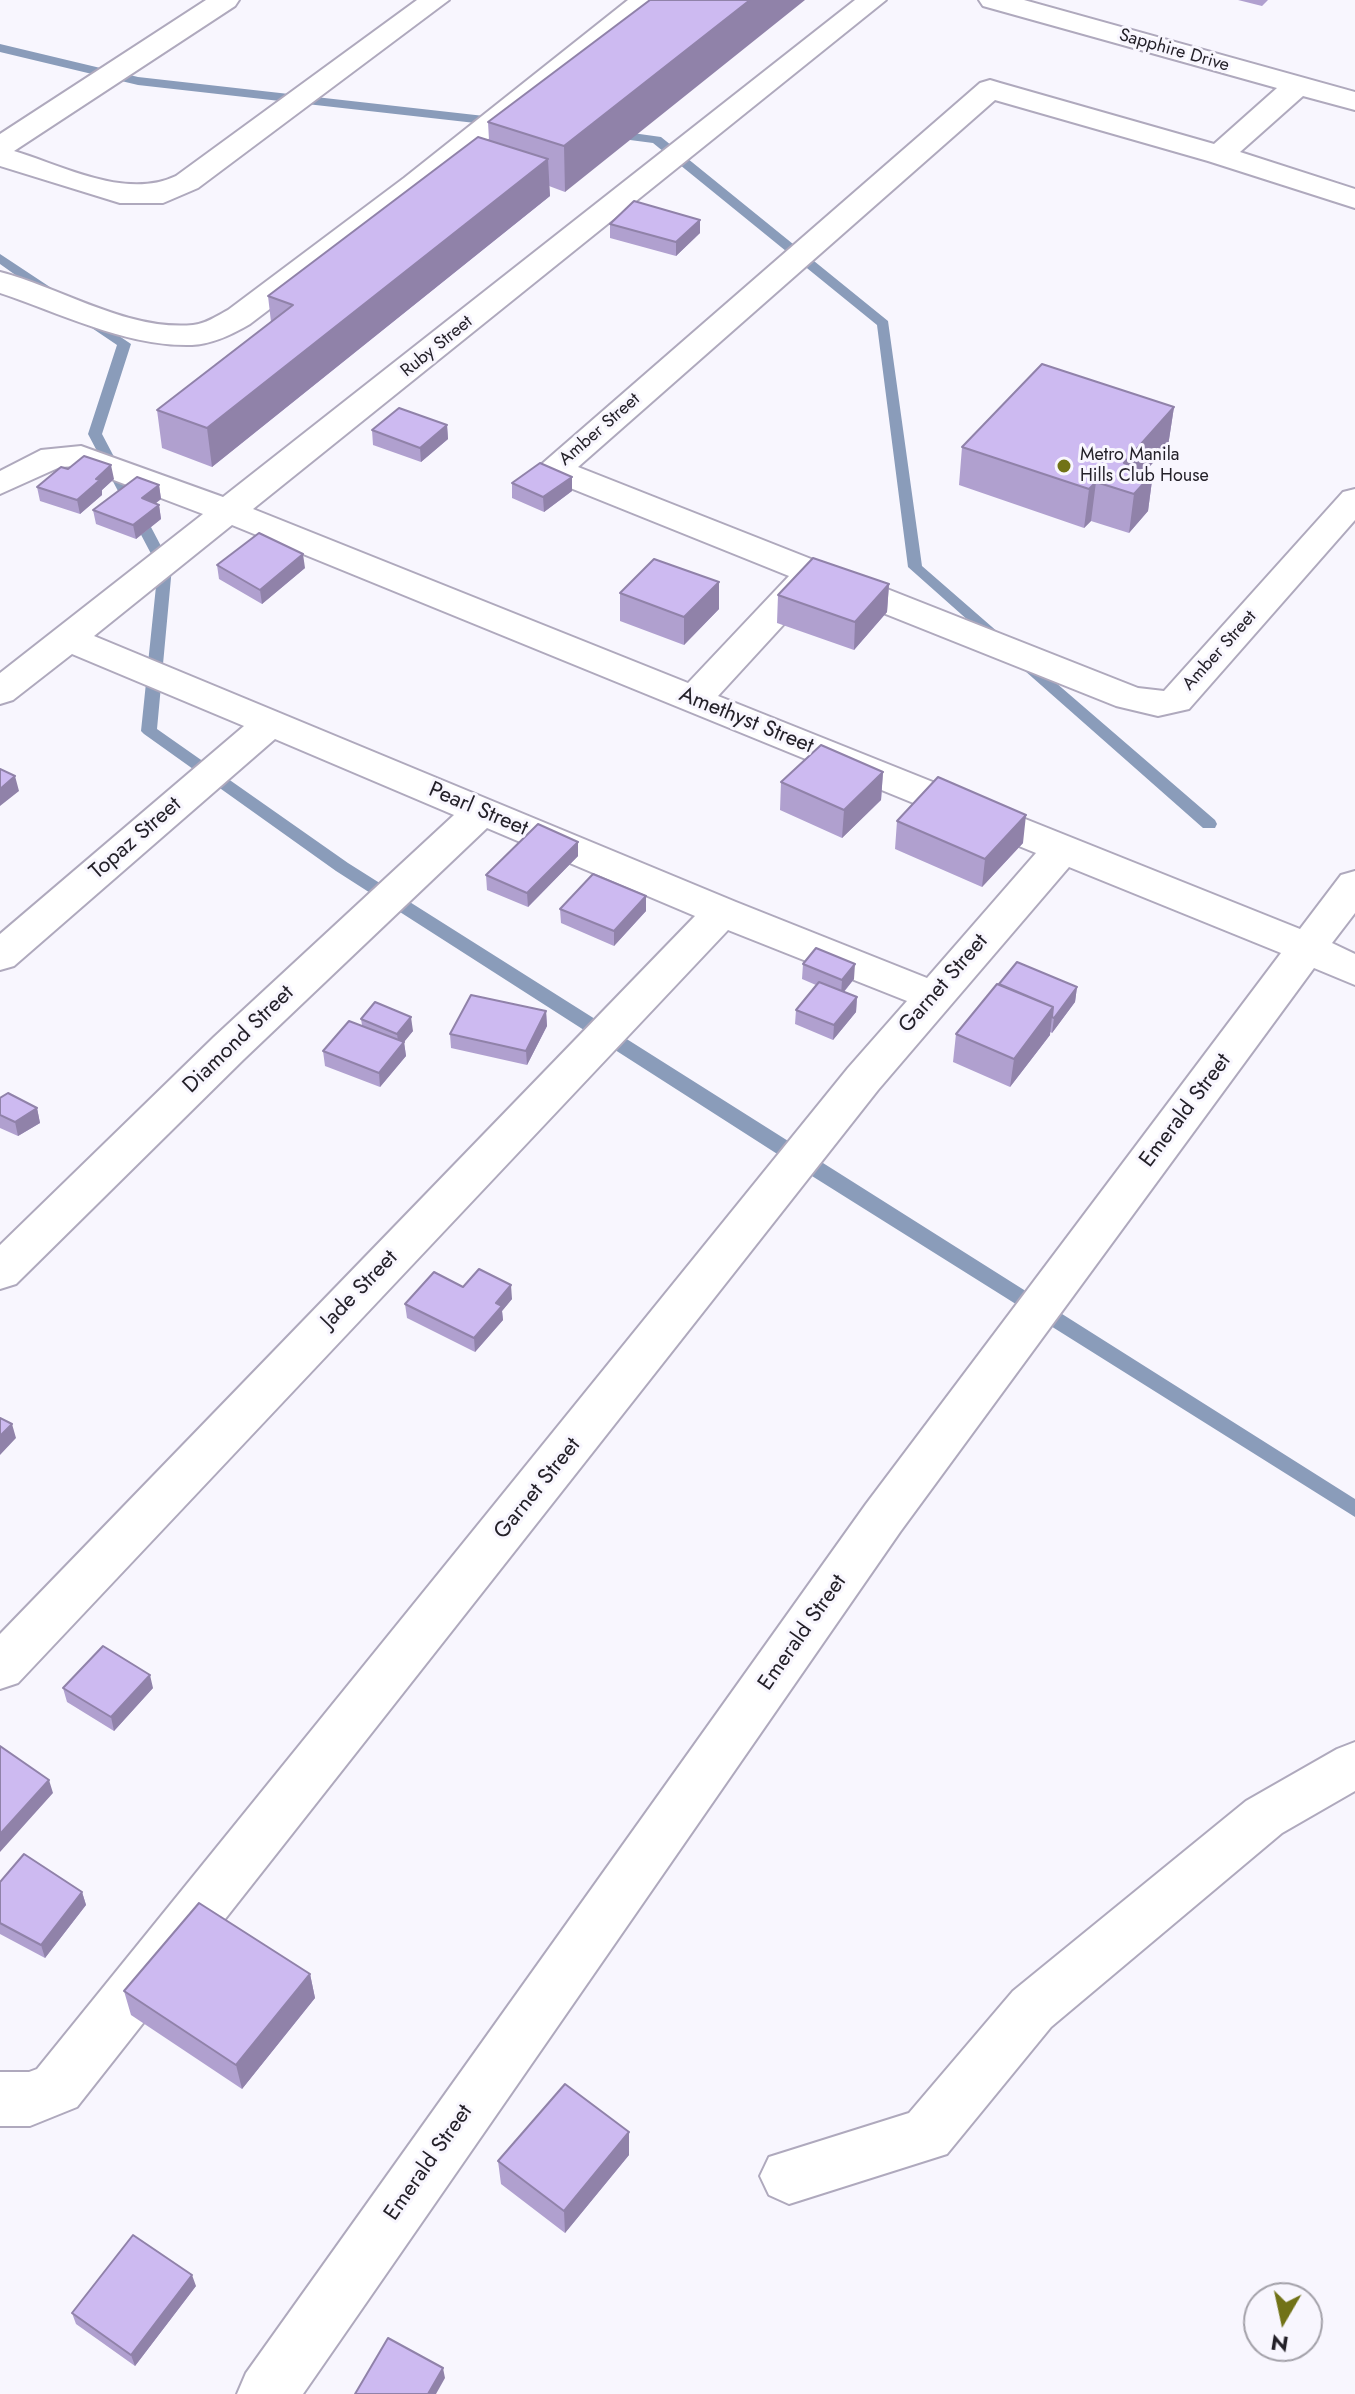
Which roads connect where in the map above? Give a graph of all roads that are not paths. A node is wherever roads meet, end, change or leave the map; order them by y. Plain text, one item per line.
1 (225, 0) edge
2 (435, 0) edge
3 (645, 0) edge
4 (872, 0) edge
5 (993, 0) edge
6 (1297, 86) junction
7 (1355, 101) edge
8 (0, 147) edge
9 (1219, 155) junction
10 (0, 156) edge
11 (1355, 199) edge
12 (0, 282) edge
13 (32, 292) junction
14 (0, 313) edge
15 (0, 484) edge
16 (1355, 499) edge
17 (230, 512) junction
18 (810, 574) junction
19 (69, 639) junction
20 (0, 692) edge
21 (694, 699) junction
22 (272, 722) junction
23 (481, 812) junction
24 (1062, 849) junction
25 (1355, 884) edge
26 (722, 912) junction
27 (1307, 948) junction
28 (0, 956) edge
29 (1355, 971) edge
30 (933, 996) junction
31 (0, 1272) edge
32 (0, 1668) edge
33 (1355, 1765) edge
34 (0, 2099) edge
35 (789, 2176) dead end
36 (267, 2394) edge

1 - 8 street
2 - 10 street
3 - 13 street
4 - 17 street, Ruby Street
5 - 6 street, Sapphire Drive
6 - 7 street, Sapphire Drive
6 - 9 street
9 - 11 street, Amber Street
9 - 18 street, Amber Street
12 - 13 street
13 - 14 street
15 - 17 street, Amethyst Street
16 - 18 street, Amber Street
17 - 19 street, Ruby Street
17 - 21 street, Amethyst Street
18 - 21 street
19 - 20 street, Ruby Street
19 - 22 street, Pearl Street
21 - 24 street, Amethyst Street
22 - 23 street, Pearl Street
22 - 28 street, Topaz Street
23 - 26 street, Pearl Street
23 - 31 street, Diamond Street
24 - 27 street, Amethyst Street
24 - 30 street, Garnet Street
25 - 27 street, Emerald Street
26 - 30 street, Pearl Street
26 - 32 street, Jade Street
27 - 29 street, Amethyst Street
27 - 36 street, Emerald Street
30 - 34 street, Garnet Street
33 - 35 street

